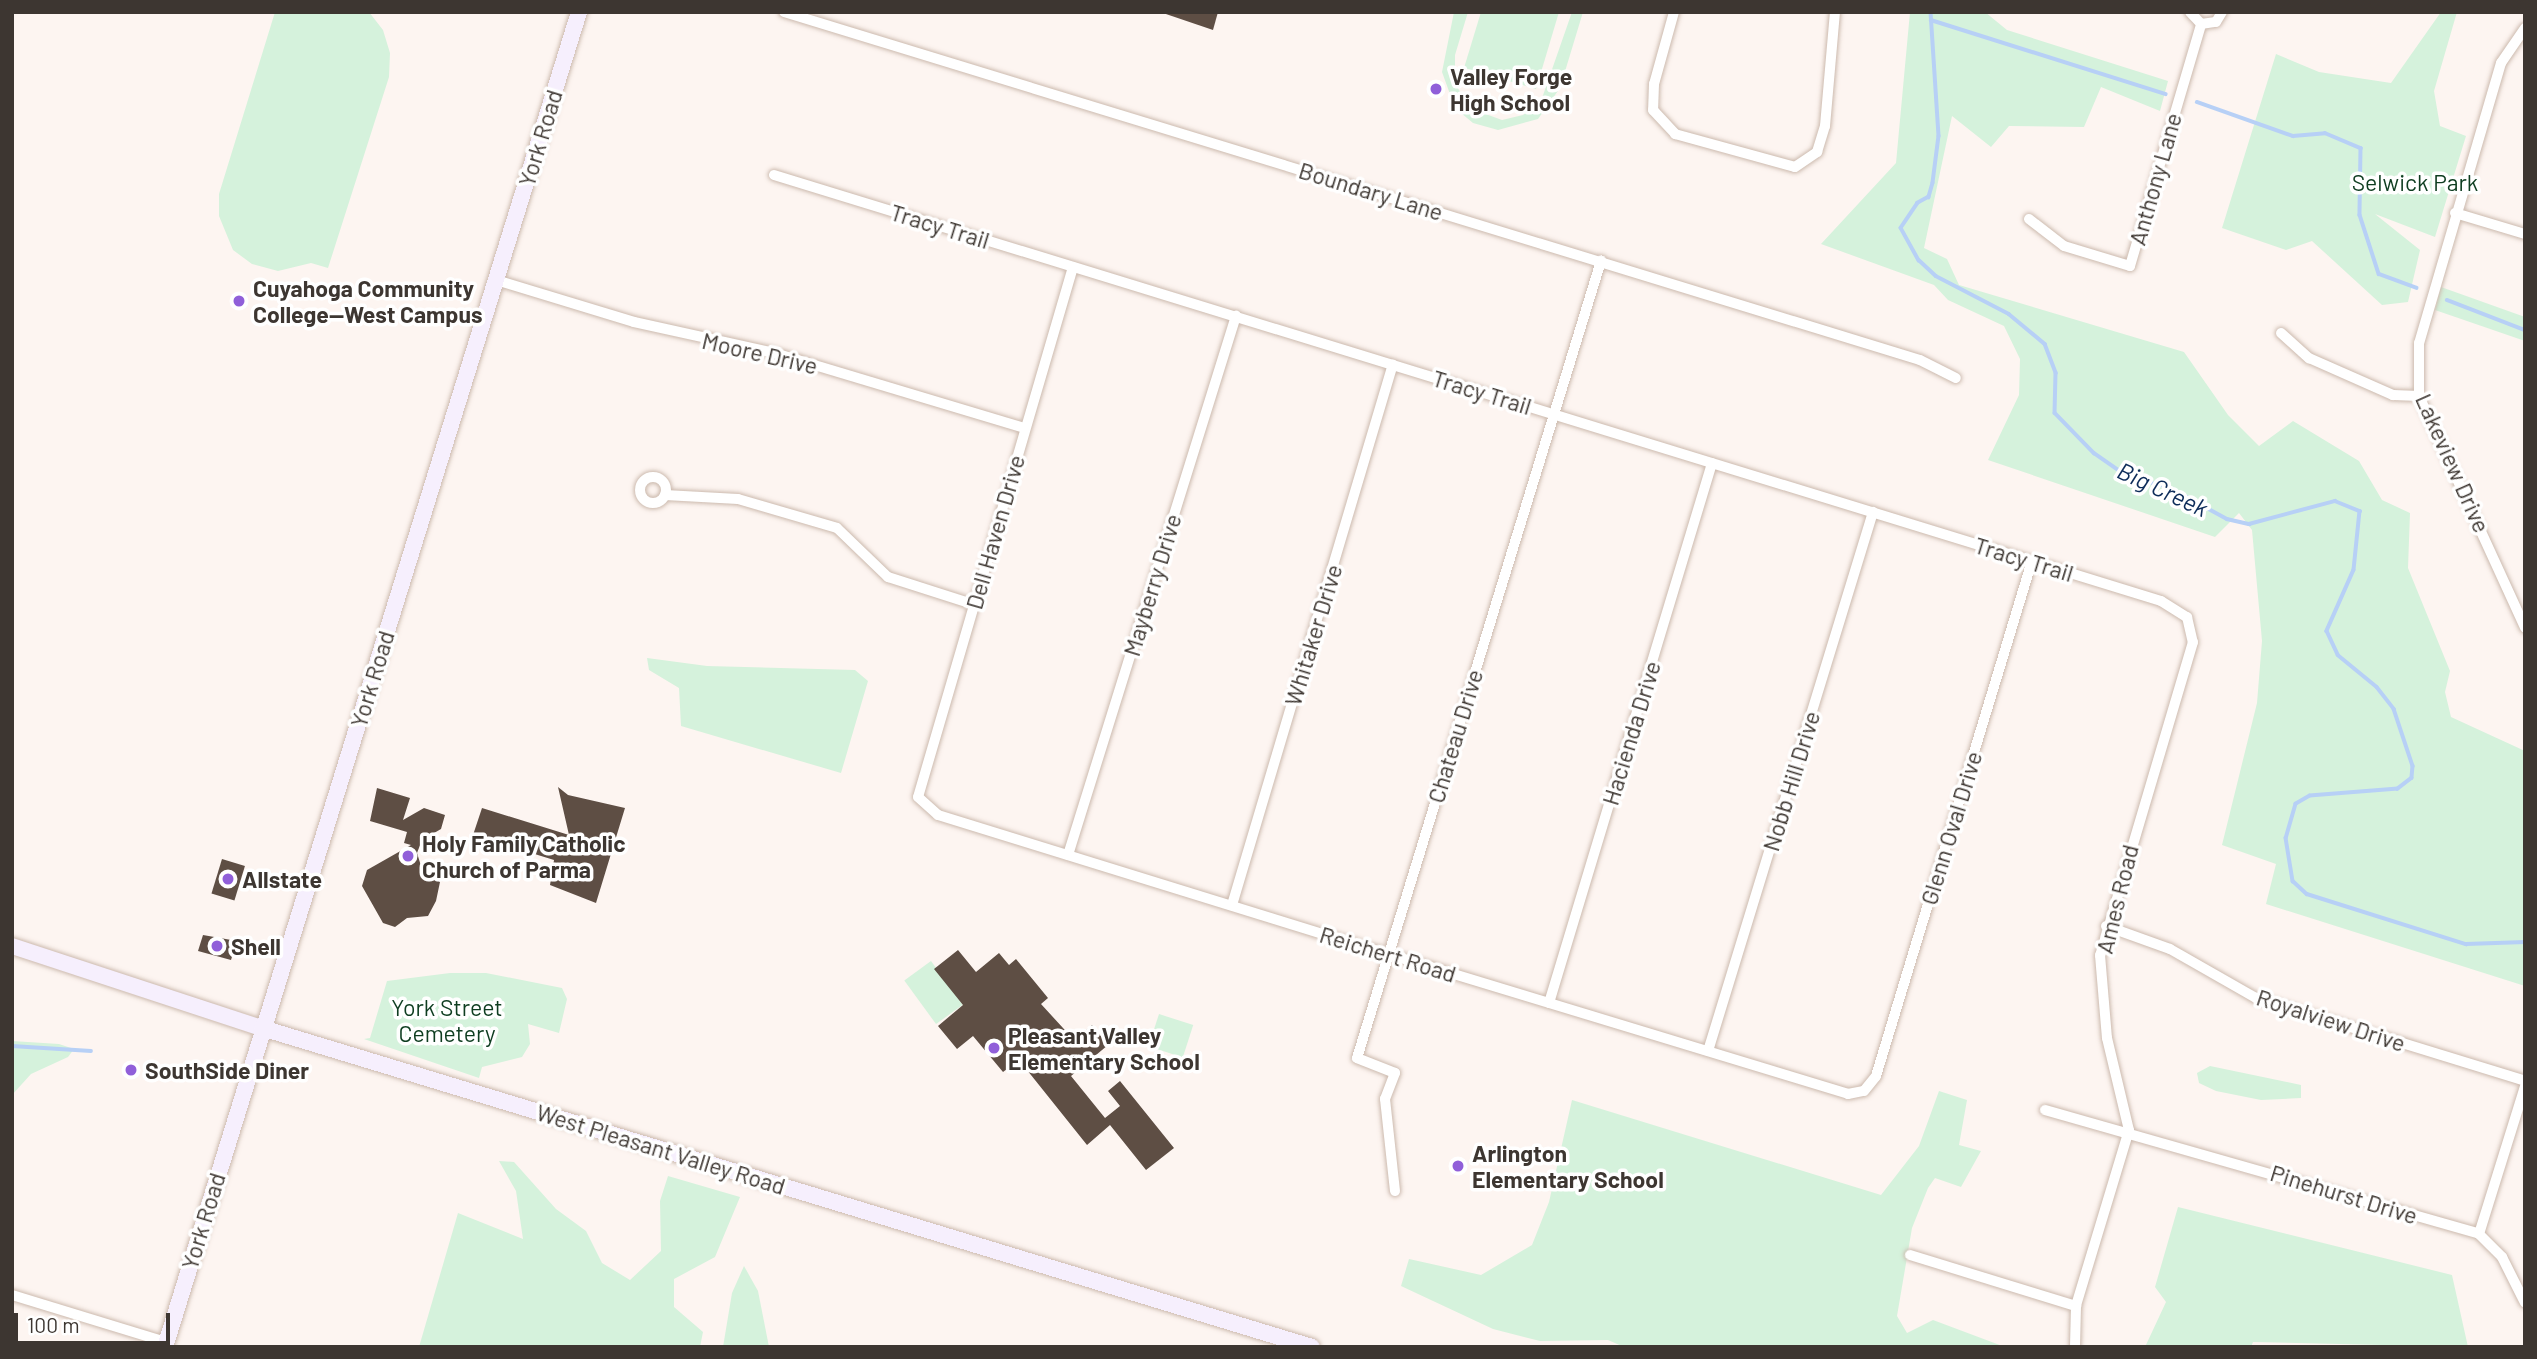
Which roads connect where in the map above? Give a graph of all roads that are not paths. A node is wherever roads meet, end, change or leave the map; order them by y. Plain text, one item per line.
1 (579, 12) edge
2 (784, 12) edge
3 (1674, 12) edge
4 (1835, 12) edge
5 (2190, 12) edge
6 (2222, 12) edge
7 (2201, 24) junction
8 (2525, 28) edge
9 (774, 175) dead end
10 (2455, 213) junction
11 (2029, 219) dead end
12 (2525, 234) edge
13 (1601, 261) junction
14 (1073, 267) junction
15 (496, 280) junction
16 (1236, 316) junction
17 (2281, 333) dead end
18 (1393, 364) junction
19 (1956, 378) dead end
20 (2419, 396) junction
21 (1554, 415) junction
22 (1024, 428) junction
23 (1712, 463) junction
24 (665, 495) dead end
25 (1873, 512) junction
26 (2032, 561) junction
27 (975, 605) junction
28 (2187, 617) joint
29 (2525, 628) edge
30 (918, 797) joint
31 (1068, 855) junction
32 (1232, 905) junction
33 (2106, 926) junction
34 (12, 946) edge
35 (1388, 954) junction
36 (1549, 1003) junction
37 (262, 1028) junction
38 (1708, 1051) junction
39 (2525, 1080) edge
40 (2525, 1086) edge
41 (1864, 1091) joint
42 (2045, 1110) dead end
43 (2129, 1130) junction
44 (1395, 1191) dead end
45 (2479, 1234) junction
46 (1910, 1255) dead end
47 (12, 1295) edge
48 (2525, 1303) edge
49 (2076, 1306) junction
50 (166, 1344) edge
51 (1312, 1347) edge
52 (2075, 1347) edge

1 - 15 main road, York Road
2 - 13 street, Boundary Lane
3 - 4 street
5 - 7 street
6 - 7 street
7 - 11 street, Anthony Lane
8 - 10 street, Lakeview Drive
9 - 14 street, Tracy Trail
10 - 12 street
10 - 20 street, Lakeview Drive
13 - 19 street, Boundary Lane
13 - 21 street, Chateau Drive
14 - 16 street, Tracy Trail
14 - 22 street, Dell Haven Drive
15 - 22 street, Moore Drive
15 - 37 main road, York Road
16 - 18 street, Tracy Trail
16 - 31 street, Mayberry Drive
17 - 20 street
18 - 21 street, Tracy Trail
18 - 32 street, Whitaker Drive
20 - 29 street, Lakeview Drive
21 - 23 street, Tracy Trail
21 - 35 street, Chateau Drive
22 - 27 street, Dell Haven Drive
23 - 25 street, Tracy Trail
23 - 36 street, Hacienda Drive
24 - 27 street
25 - 26 street, Tracy Trail
25 - 38 street, Nobb Hill Drive
26 - 28 street, Tracy Trail
26 - 41 street, Glenn Oval Drive
27 - 30 street, Dell Haven Drive
28 - 33 street, Ames Road
30 - 31 street, Reichert Road
31 - 32 street, Reichert Road
32 - 35 street, Reichert Road
33 - 39 street, Royalview Drive
33 - 43 street, Ames Road
34 - 37 main road, West Pleasant Valley Road
35 - 36 street, Reichert Road
35 - 44 street, Chateau Drive
36 - 38 street, Reichert Road
37 - 50 main road, York Road
37 - 51 main road, West Pleasant Valley Road
38 - 41 street, Reichert Road
40 - 45 street
42 - 43 street, Pinehurst Drive
43 - 45 street, Pinehurst Drive
43 - 49 street
45 - 48 street, Pinehurst Drive
46 - 49 street
47 - 50 street
49 - 52 street

